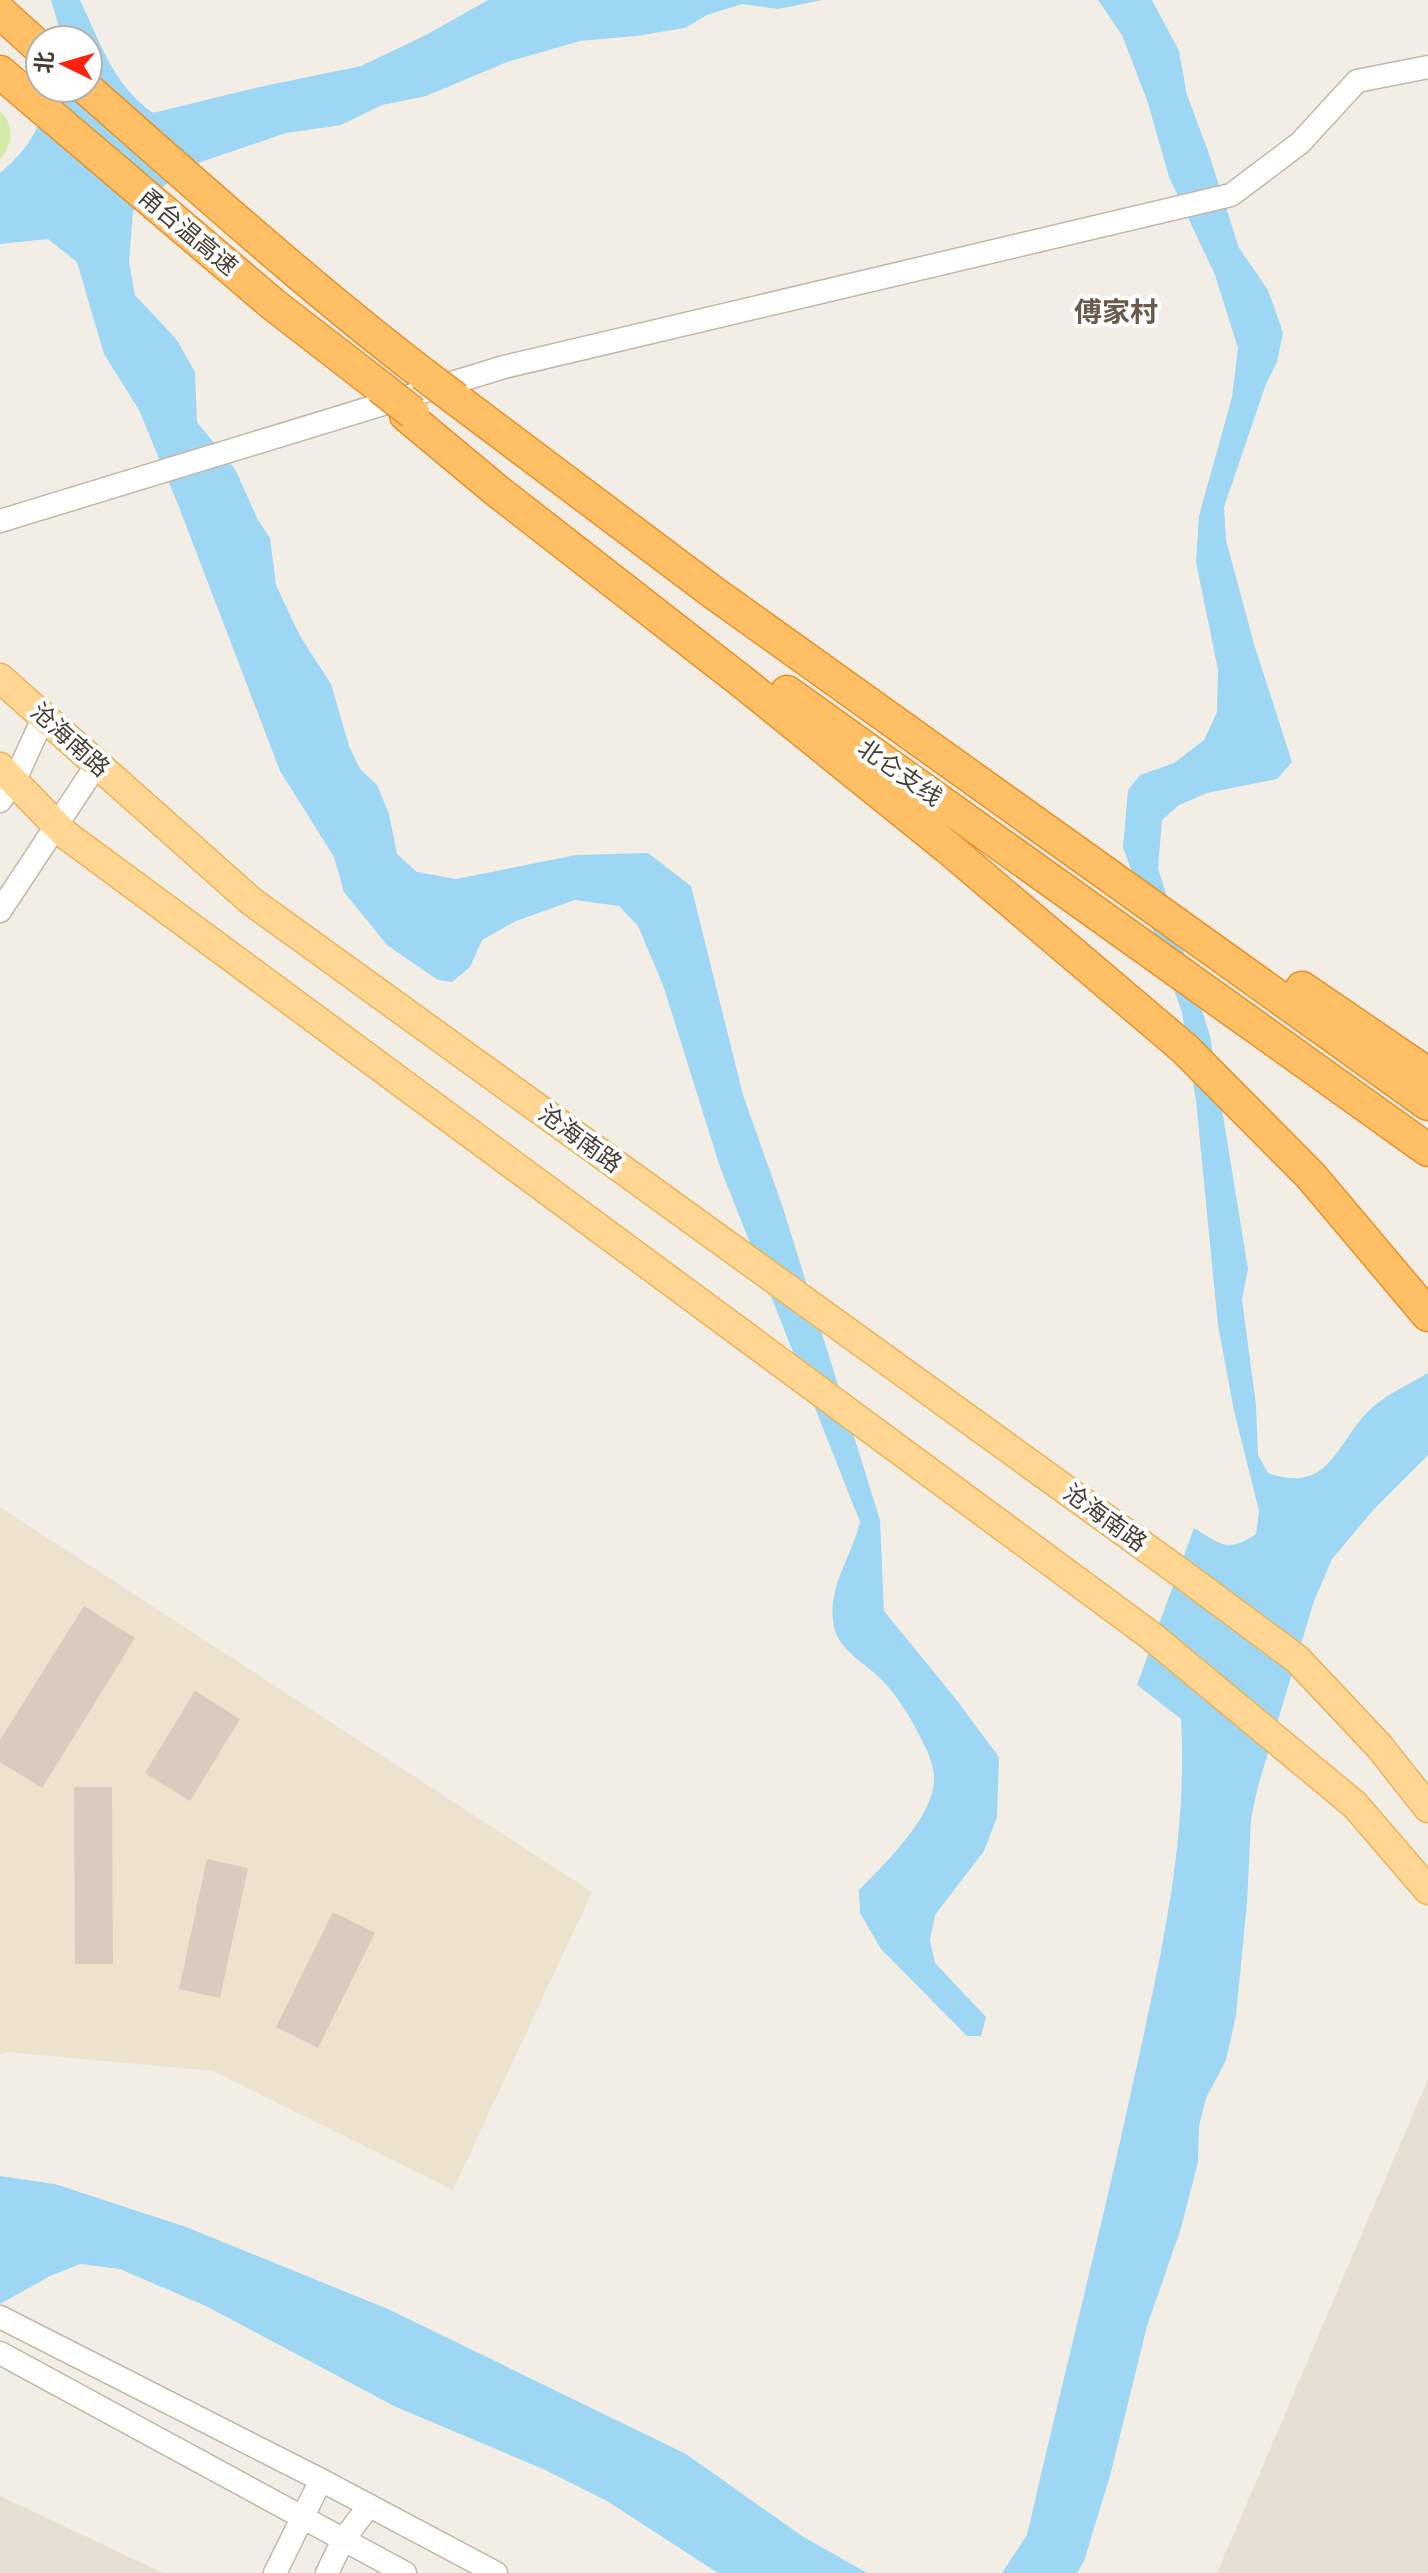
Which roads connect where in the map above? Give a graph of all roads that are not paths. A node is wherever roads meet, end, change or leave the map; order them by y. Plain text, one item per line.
1 (0, 12) edge
2 (24, 34) edge
3 (1428, 67) edge
4 (0, 72) edge
5 (104, 104) edge
6 (423, 374) joint
7 (377, 388) joint
8 (409, 414) junction
9 (0, 521) edge
10 (714, 593) junction
11 (0, 678) edge
12 (44, 716) junction
13 (97, 764) junction
14 (5, 783) edge
15 (57, 826) junction
16 (0, 911) edge
17 (1428, 1074) edge
18 (1428, 1104) edge
19 (1428, 1150) edge
20 (1428, 1315) edge
21 (1428, 1808) edge
22 (1428, 1890) edge
23 (5, 2319) edge
24 (0, 2353) edge
25 (321, 2480) junction
26 (369, 2506) junction
27 (302, 2519) junction
28 (343, 2540) junction
29 (275, 2573) edge
30 (327, 2573) edge
31 (405, 2573) edge
32 (496, 2573) edge

1 - 2 highway
3 - 9 street
4 - 7 highway, 甬台温高速
5 - 6 highway, 甬台温高速
6 - 10 highway, 北仑支线, bridge
7 - 8 highway, 北仑支线, bridge
8 - 19 highway, 北仑支线
8 - 20 highway
10 - 17 highway
10 - 18 highway, 北仑支线
11 - 12 main road, 沧海南路
12 - 13 main road, 沧海南路
12 - 14 street
13 - 15 street
13 - 21 main road, 沧海南路
14 - 15 main road
15 - 16 street
15 - 22 main road
23 - 25 street
24 - 27 street
25 - 26 street
25 - 27 street
26 - 28 street
26 - 32 street
27 - 28 street
27 - 29 street
28 - 30 street
28 - 31 street

